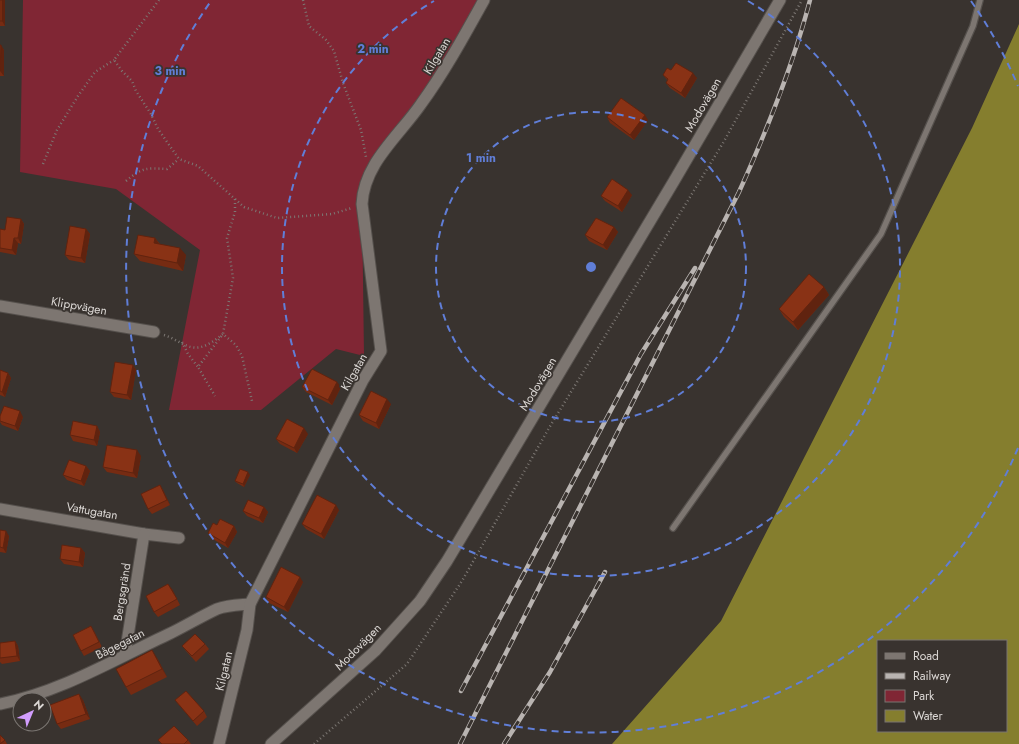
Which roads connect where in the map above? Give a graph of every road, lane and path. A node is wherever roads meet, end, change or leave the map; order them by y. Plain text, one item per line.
1 (159, 0) edge
2 (303, 0) edge
3 (484, 0) edge
4 (780, 0) edge
5 (802, 0) edge
6 (980, 0) edge
7 (114, 60) junction
8 (179, 159) junction
9 (43, 164) dead end
10 (369, 173) junction
11 (126, 181) dead end
12 (235, 199) junction
13 (362, 204) junction
14 (0, 306) edge
15 (154, 332) joint
16 (223, 334) junction
17 (182, 342) junction
18 (198, 366) junction
19 (215, 396) dead end
20 (252, 401) dead end
21 (0, 509) edge
22 (673, 528) dead end
23 (144, 534) junction
24 (179, 538) dead end
25 (250, 604) junction
26 (125, 655) junction
27 (0, 704) edge
28 (219, 744) edge
29 (271, 744) edge
30 (314, 744) edge

1 - 7 path
2 - 10 path
3 - 10 street, Kilgatan
4 - 29 street, Modovägen
5 - 30 path
6 - 22 lane
7 - 8 path
7 - 9 path
8 - 11 path
8 - 12 path
10 - 13 street, Kilgatan
12 - 13 path
12 - 16 path
13 - 25 street, Kilgatan
14 - 15 street, Klippvägen
15 - 17 path
16 - 17 path
16 - 18 path
16 - 20 path
17 - 18 path
18 - 19 path
21 - 23 street, Vattugatan
23 - 24 street, Vattugatan
23 - 26 street, Bergsgränd
25 - 26 street, Bågegatan
25 - 28 street, Kilgatan
26 - 27 street, Bågegatan

